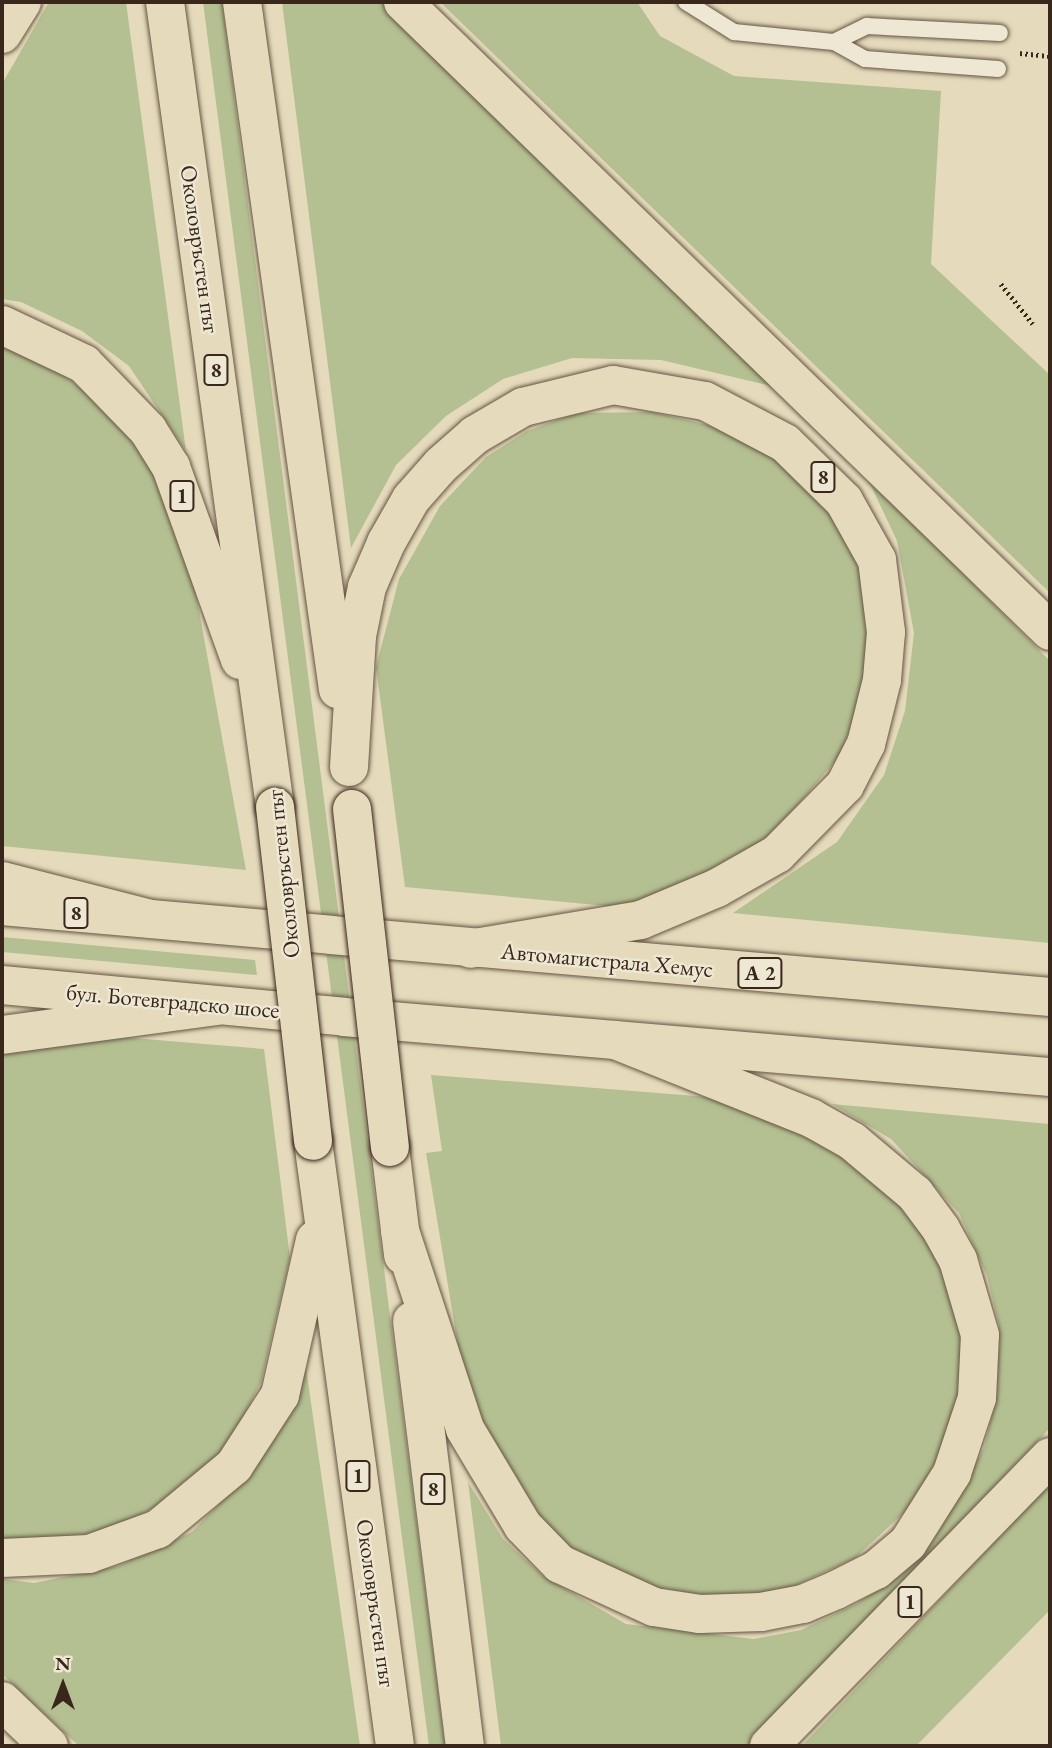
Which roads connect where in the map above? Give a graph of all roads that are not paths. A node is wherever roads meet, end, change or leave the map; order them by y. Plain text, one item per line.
1 (22, 2) edge
2 (165, 2) edge
3 (242, 2) edge
4 (403, 2) edge
5 (686, 2) edge
6 (1000, 33) dead end
7 (2, 34) edge
8 (834, 42) junction
9 (998, 69) dead end
10 (2, 325) edge
11 (1050, 631) edge
12 (267, 739) junction
13 (349, 767) junction
14 (2, 881) edge
15 (2, 906) edge
16 (151, 919) junction
17 (470, 949) junction
18 (2, 985) edge
19 (1050, 997) edge
20 (217, 1006) junction
21 (2, 1035) edge
22 (615, 1040) junction
23 (1050, 1077) edge
24 (321, 1207) junction
25 (400, 1231) junction
26 (1050, 1457) edge
27 (2, 1558) edge
28 (2, 1701) edge
29 (49, 1746) edge
30 (395, 1746) edge
31 (465, 1746) edge
32 (769, 1746) edge

1 - 7 main road
2 - 12 main road, Околовръстен път / 8
3 - 13 main road, 8
4 - 11 main road
5 - 8 lane
6 - 8 lane
8 - 9 lane
10 - 12 main road, 1
12 - 24 main road, Околовръстен път / 1, bridge
13 - 17 main road, 8
13 - 25 main road, 8, bridge
14 - 16 main road
15 - 16 main road, 8
16 - 17 main road, Автомагистрала Хемус / A 2
17 - 19 main road, Автомагистрала Хемус / A 2
18 - 20 main road, бул. Ботевградско шосе
20 - 21 main road
20 - 22 main road, бул. Ботевградско шосе
22 - 23 main road
22 - 25 main road
24 - 27 main road
24 - 30 main road, Околовръстен път / 1
25 - 31 main road, 8
26 - 32 main road, 1
28 - 29 main road

